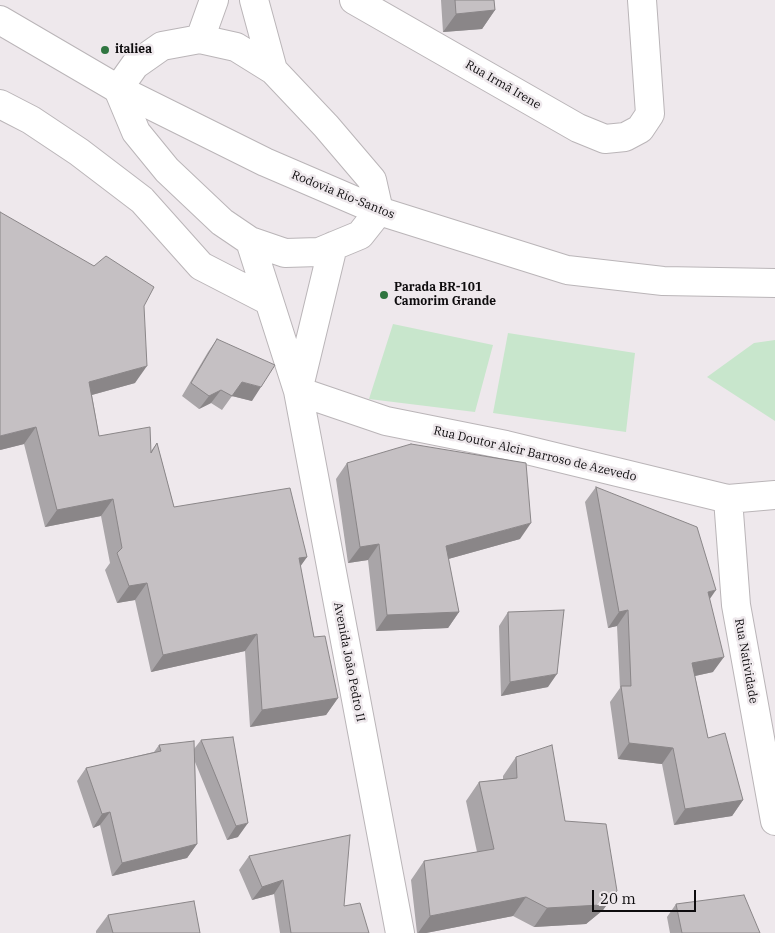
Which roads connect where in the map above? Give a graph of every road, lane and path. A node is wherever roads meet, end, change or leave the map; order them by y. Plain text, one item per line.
1 (214, 0) edge
2 (254, 0) edge
3 (354, 0) edge
4 (642, 0) edge
5 (0, 20) edge
6 (200, 38) junction
7 (273, 70) junction
8 (118, 89) junction
9 (0, 104) edge
10 (379, 212) junction
11 (250, 241) junction
12 (333, 246) junction
13 (775, 283) edge
14 (269, 301) junction
15 (298, 390) junction
16 (775, 495) edge
17 (728, 499) junction
18 (775, 821) edge
19 (400, 933) edge

1 - 6 main road
2 - 7 main road
3 - 4 main road, Rua Irmã Irene
5 - 8 main road, Rodovia Rio-Santos
6 - 7 main road
6 - 8 main road
7 - 10 main road
8 - 10 main road, Rodovia Rio-Santos
8 - 11 main road
9 - 14 main road
10 - 12 main road
10 - 13 main road, Rodovia Rio-Santos
11 - 12 main road
11 - 14 main road, Avenida João Pedro II
12 - 15 main road, Avenida João Pedro II
14 - 15 main road, Avenida João Pedro II
15 - 17 main road, Rua Doutor Alcir Barroso de Azevedo
15 - 19 main road, Avenida João Pedro II
16 - 17 main road, Rua Doutor Alcir Barroso de Azevedo
17 - 18 main road, Rua Natividade

